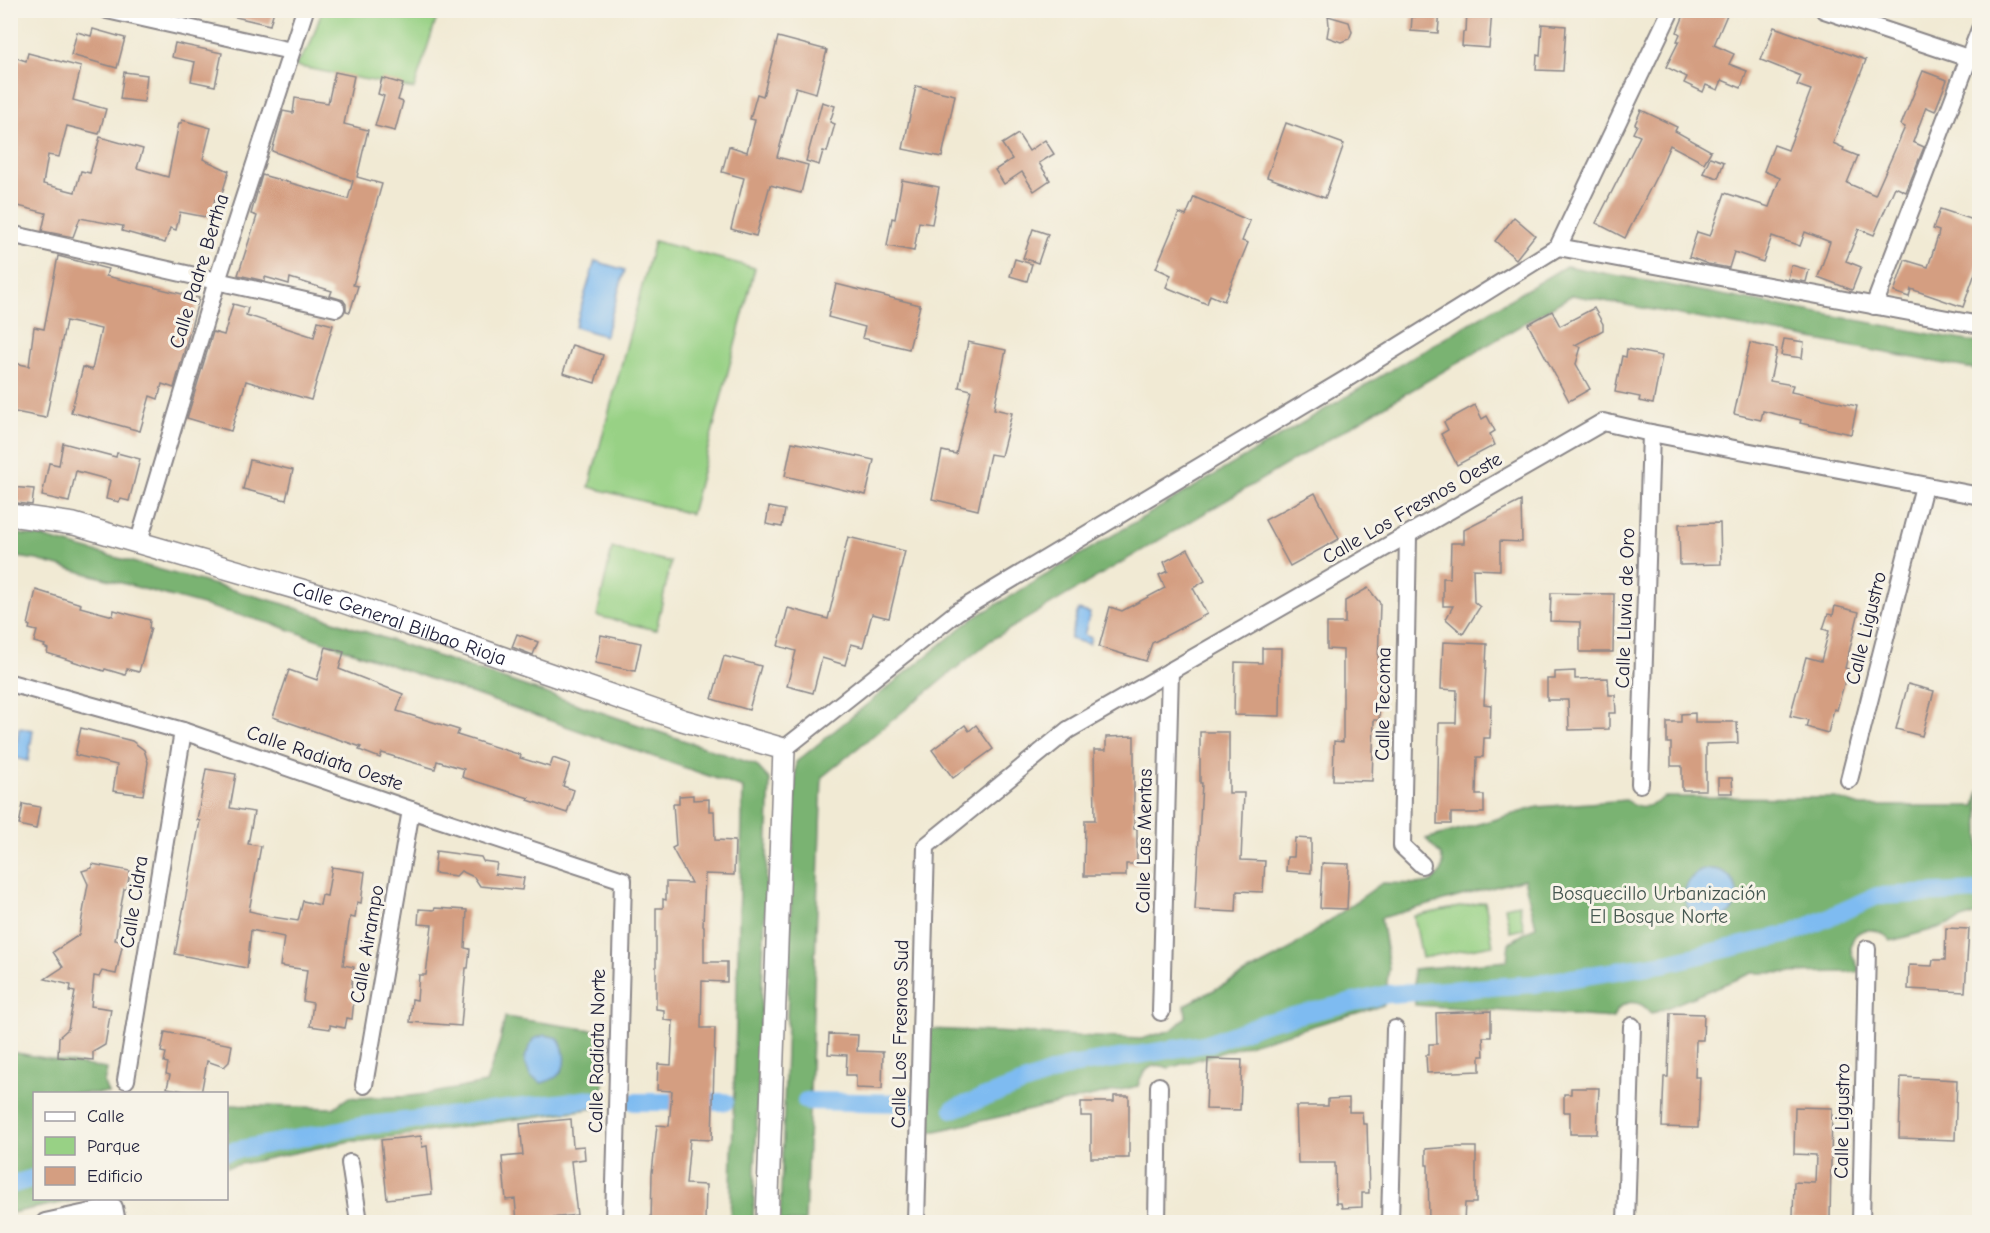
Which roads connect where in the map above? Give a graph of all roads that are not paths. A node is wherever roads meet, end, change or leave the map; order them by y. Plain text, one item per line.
1 (107, 10) edge
2 (305, 10) edge
3 (1671, 10) edge
4 (1824, 10) edge
5 (1980, 29) edge
6 (291, 51) junction
7 (1974, 60) edge
8 (10, 234) edge
9 (1558, 247) junction
10 (218, 281) junction
11 (1874, 306) junction
12 (336, 308) dead end
13 (1980, 325) edge
14 (1651, 433) junction
15 (1924, 486) junction
16 (1980, 496) edge
17 (10, 514) edge
18 (1408, 536) junction
19 (138, 544) junction
20 (1170, 671) junction
21 (10, 683) edge
22 (183, 731) junction
23 (784, 748) junction
24 (1849, 780) dead end
25 (1640, 783) dead end
26 (411, 810) junction
27 (926, 846) joint
28 (1422, 865) dead end
29 (622, 880) joint
30 (1867, 949) dead end
31 (1161, 1011) dead end
32 (1632, 1026) dead end
33 (1395, 1029) dead end
34 (126, 1080) dead end
35 (364, 1084) dead end
36 (1159, 1086) dead end
37 (350, 1162) dead end
38 (45, 1222) edge
39 (117, 1222) edge
40 (359, 1222) edge
41 (614, 1222) edge
42 (767, 1222) edge
43 (916, 1222) edge
44 (1156, 1222) edge
45 (1390, 1222) edge
46 (1626, 1222) edge
47 (1861, 1222) edge

1 - 6 street
2 - 6 street, Calle Padre Bertha
3 - 9 street
4 - 7 street
5 - 7 street
6 - 10 street, Calle Padre Bertha
7 - 11 street
8 - 10 street
9 - 11 street
9 - 23 street
10 - 12 street
10 - 19 street, Calle Padre Bertha
11 - 13 street
14 - 15 street, Calle Los Fresnos Oeste
14 - 18 street, Calle Los Fresnos Oeste
14 - 25 street, Calle Lluvia de Oro
15 - 16 street, Calle Los Fresnos Oeste
15 - 24 street, Calle Ligustro
17 - 19 street, Calle General Bilbao Rioja
18 - 20 street, Calle Los Fresnos Oeste
18 - 28 street, Calle Tecoma
19 - 23 street, Calle General Bilbao Rioja
20 - 27 street, Calle Los Fresnos Oeste
20 - 31 street, Calle Las Mentas
21 - 22 street, Calle Radiata Oeste
22 - 26 street, Calle Radiata Oeste
22 - 34 street, Calle Cidra
23 - 42 street
26 - 29 street, Calle Radiata Oeste
26 - 35 street, Calle Airampo
27 - 43 street, Calle Los Fresnos Sud
29 - 41 street, Calle Radiata Norte
30 - 47 street, Calle Ligustro
32 - 46 street
33 - 45 street
36 - 44 street
37 - 40 street
38 - 39 street

